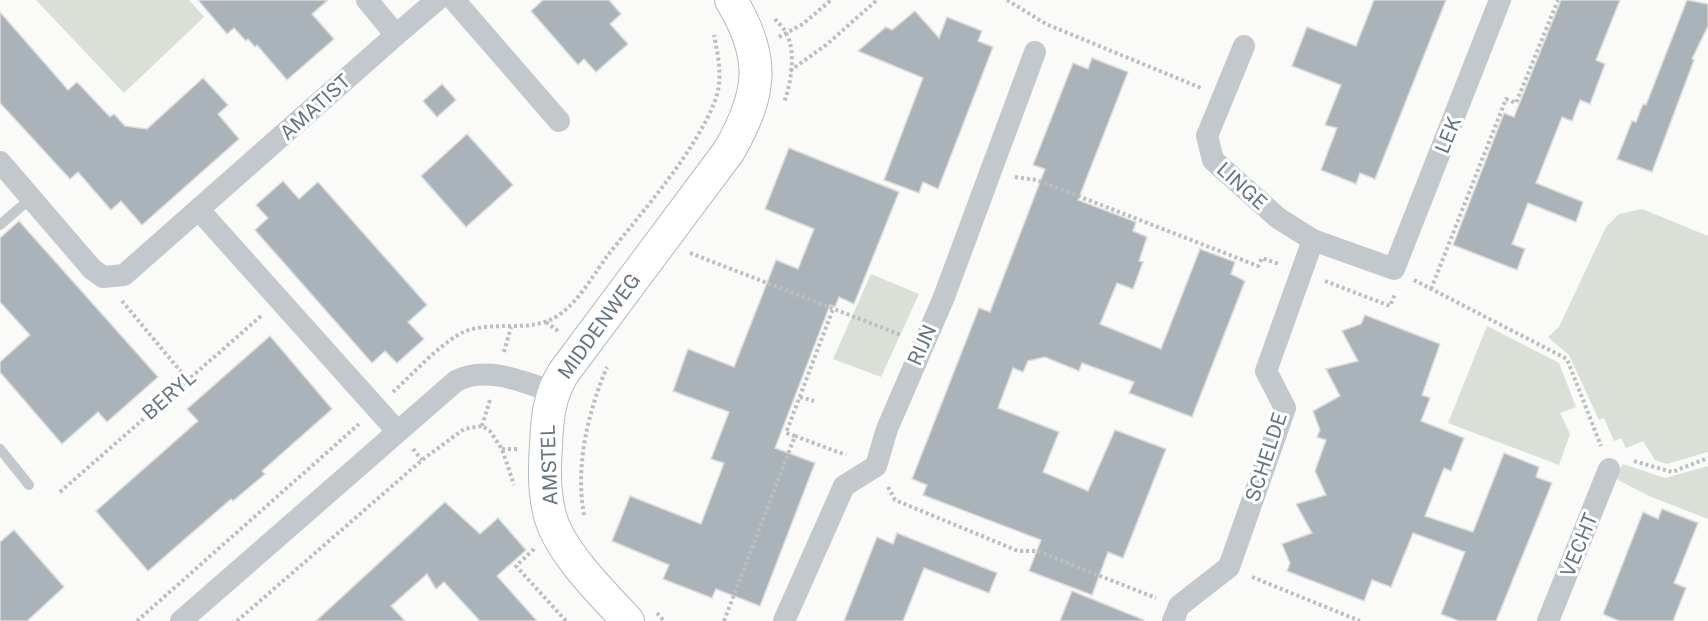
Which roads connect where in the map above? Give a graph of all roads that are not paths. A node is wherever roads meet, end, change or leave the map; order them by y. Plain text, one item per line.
1 (367, 0) edge
2 (437, 0) edge
3 (454, 0) edge
4 (731, 0) edge
5 (1500, 0) edge
6 (396, 35) junction
7 (1244, 46) dead end
8 (1035, 52) dead end
9 (559, 121) dead end
10 (0, 162) edge
11 (31, 198) junction
12 (199, 210) junction
13 (0, 225) edge
14 (1313, 240) junction
15 (1398, 272) joint
16 (553, 392) junction
17 (397, 431) junction
18 (0, 449) edge
19 (1612, 463) road end
20 (29, 484) dead end
21 (1176, 613) edge
22 (640, 614) edge
23 (181, 621) edge
24 (784, 621) edge
25 (1548, 621) edge

1 - 6 street
2 - 6 street, AMATIST
3 - 9 street
4 - 16 street, MIDDENWEG
5 - 15 street, LEK
6 - 12 street, AMATIST
7 - 14 street, LINGE
8 - 24 street, RIJN
10 - 11 street
11 - 12 street, AMATIST
11 - 13 lane
12 - 17 street
14 - 15 street, LINGE
14 - 21 street, SCHELDE
16 - 17 street, MIDDENWEG
16 - 22 street, AMSTEL
17 - 23 street, MIDDENWEG
18 - 20 lane
19 - 25 street, VECHT

